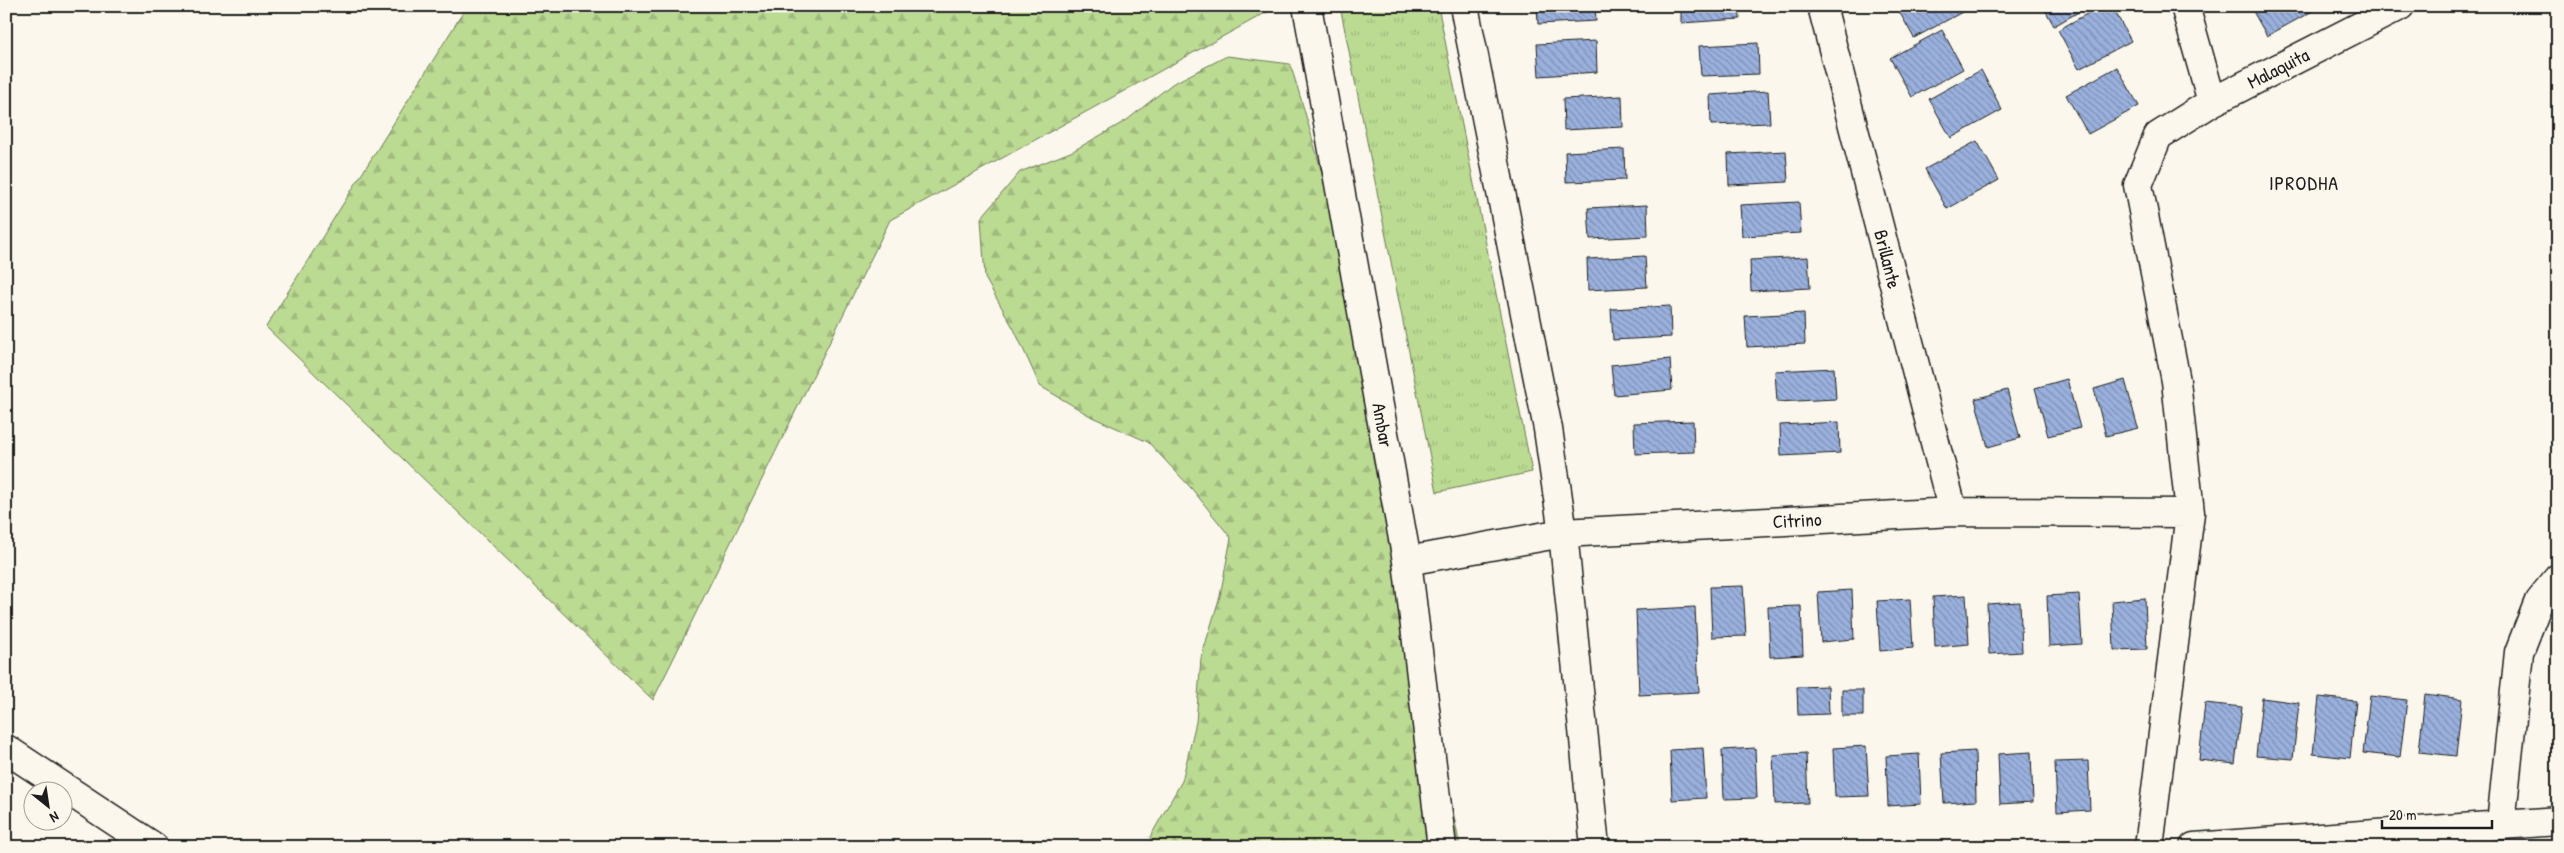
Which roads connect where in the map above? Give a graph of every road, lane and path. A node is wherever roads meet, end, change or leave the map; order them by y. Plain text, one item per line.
1 (1307, 6) edge
2 (1464, 6) edge
3 (1822, 6) edge
4 (2185, 6) edge
5 (2400, 6) edge
6 (2212, 102) junction
7 (1953, 512) junction
8 (2190, 513) junction
9 (1563, 533) junction
10 (1407, 561) junction
11 (2558, 578) edge
12 (6, 749) edge
13 (2558, 821) edge
14 (2501, 824) junction
15 (154, 847) edge
16 (1442, 847) edge
17 (1595, 847) edge
18 (2149, 847) edge
19 (2194, 847) edge

1 - 10 street, Ambar
2 - 9 street
3 - 7 street, Brillante
4 - 6 street
5 - 6 street, Malaquita
6 - 8 street, Malaquita
7 - 8 street, Citrino
7 - 9 street, Citrino
8 - 18 street
9 - 10 street, Citrino
9 - 17 street
10 - 16 street, Ambar
11 - 14 street
12 - 15 street
13 - 14 street
14 - 19 street

